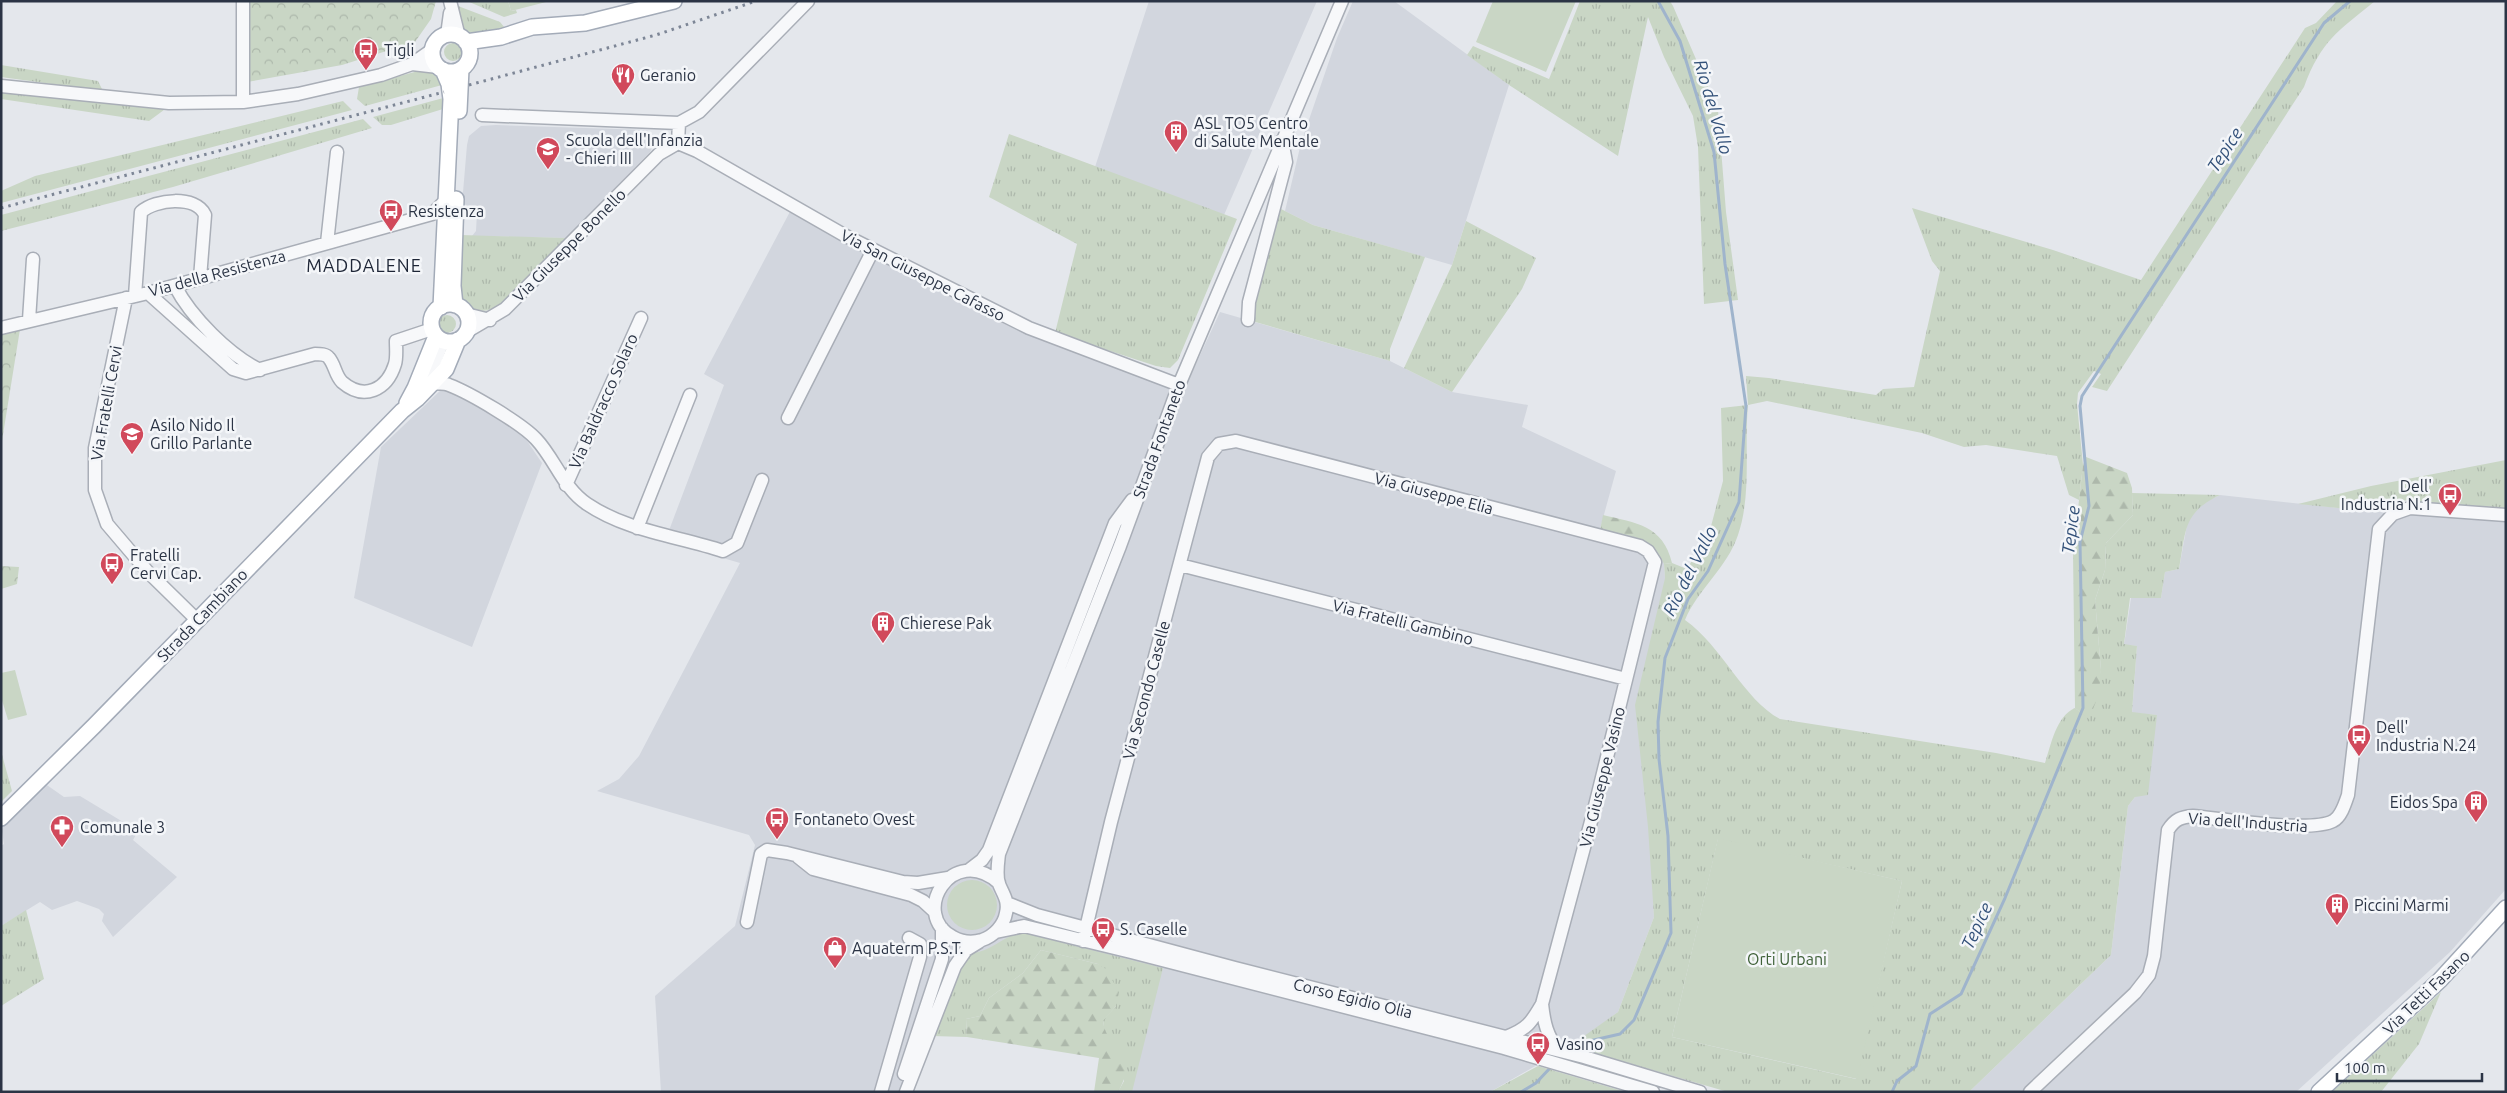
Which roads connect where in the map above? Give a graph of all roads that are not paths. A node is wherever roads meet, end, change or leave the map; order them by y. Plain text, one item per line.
1 (243, 1) edge
2 (674, 1) edge
3 (808, 1) edge
4 (1342, 1) edge
5 (450, 6) edge
6 (460, 48) junction
7 (432, 50) junction
8 (412, 64) junction
9 (440, 69) junction
10 (1, 86) edge
11 (243, 102) junction
12 (482, 114) dead end
13 (678, 123) junction
14 (1282, 140) junction
15 (678, 143) junction
16 (337, 152) dead end
17 (446, 200) junction
18 (432, 214) junction
19 (444, 233) junction
20 (327, 243) junction
21 (873, 250) junction
22 (33, 259) dead end
23 (200, 278) junction
24 (175, 286) junction
25 (148, 293) junction
26 (130, 297) junction
27 (454, 309) junction
28 (641, 318) dead end
29 (29, 320) junction
30 (490, 320) junction
31 (1248, 320) dead end
32 (1, 328) edge
33 (447, 336) junction
34 (260, 370) junction
35 (434, 383) junction
36 (1179, 385) junction
37 (690, 395) dead end
38 (402, 411) junction
39 (788, 418) dead end
40 (1219, 444) joint
41 (762, 480) dead end
42 (566, 485) junction
43 (1140, 491) junction
44 (2506, 514) edge
45 (637, 528) junction
46 (1648, 551) joint
47 (1180, 565) junction
48 (197, 620) junction
49 (1626, 679) junction
50 (1, 818) edge
51 (796, 855) junction
52 (969, 870) junction
53 (948, 878) junction
54 (999, 883) junction
55 (1007, 903) junction
56 (2506, 908) edge
57 (935, 912) junction
58 (747, 922) dead end
59 (1086, 927) junction
60 (942, 928) junction
61 (996, 932) junction
62 (909, 938) dead end
63 (982, 940) junction
64 (1083, 941) junction
65 (1542, 1004) junction
66 (1506, 1037) junction
67 (1558, 1050) junction
68 (881, 1092) edge
69 (898, 1092) edge
70 (906, 1092) edge
71 (1652, 1092) edge
72 (1700, 1092) edge
73 (2030, 1092) edge
74 (2319, 1092) edge

1 - 11 street
2 - 6 main road
3 - 13 street
4 - 14 street, Strada Fontaneto
5 - 6 street
6 - 7 main road
6 - 9 main road
6 - 27 main road
7 - 8 street
7 - 9 main road
8 - 9 street
8 - 11 street
9 - 17 main road
10 - 11 street
12 - 13 street
13 - 15 street
14 - 31 street
14 - 36 street, Strada Fontaneto
15 - 21 street, Via San Giuseppe Cafasso
15 - 30 street, Via Giuseppe Bonello
16 - 20 street
17 - 18 street, Via della Resistenza
17 - 19 main road
18 - 19 street
18 - 20 street, Via della Resistenza
19 - 27 main road
20 - 23 street, Via della Resistenza
21 - 36 street, Via San Giuseppe Cafasso
21 - 39 street
22 - 29 street
23 - 24 street, Via della Resistenza
23 - 26 street, Via Fratelli Cervi
24 - 25 street, Via della Resistenza
24 - 34 street
25 - 26 street, Via della Resistenza
25 - 34 street
26 - 29 street, Via della Resistenza
26 - 48 street, Via Fratelli Cervi
27 - 30 street
27 - 33 main road
27 - 33 main road
28 - 42 street, Via Baldracco Solaro
29 - 32 street, Via della Resistenza
30 - 33 street, Via Giuseppe Bonello
33 - 34 street, Via Giuseppe Bonello
33 - 35 main road, Strada Cambiano
33 - 38 main road, Strada Cambiano
35 - 38 main road, Strada Cambiano
35 - 42 street
36 - 43 street, Strada Fontaneto
37 - 45 street
38 - 48 main road, Strada Cambiano
40 - 46 street, Via Giuseppe Elia
40 - 47 street, Via Secondo Caselle
41 - 45 street
42 - 45 street
43 - 52 street
43 - 54 street, Strada Fontaneto
44 - 73 street, Via dell'Industria
46 - 49 street, Via Giuseppe Vasino
47 - 49 street, Via Fratelli Gambino
47 - 59 street, Via Secondo Caselle
48 - 50 main road, Strada Cambiano
49 - 65 street, Via Giuseppe Vasino
51 - 53 street
51 - 57 street
51 - 58 street
52 - 53 street
52 - 54 street
53 - 57 street
54 - 55 street, Strada Fontaneto
55 - 59 street, Corso Egidio Olia
55 - 61 street
56 - 74 main road, Via Tetti Fasano
57 - 60 street
59 - 64 street, Via Secondo Caselle
59 - 66 street, Corso Egidio Olia
60 - 63 street
60 - 69 street
61 - 63 street
61 - 64 street, Corso Egidio Olia
62 - 68 street
63 - 70 street
64 - 71 street, Corso Egidio Olia
65 - 66 street, Via Giuseppe Vasino
65 - 67 street, Via Giuseppe Vasino
66 - 67 street, Corso Egidio Olia
67 - 72 street, Corso Egidio Olia

